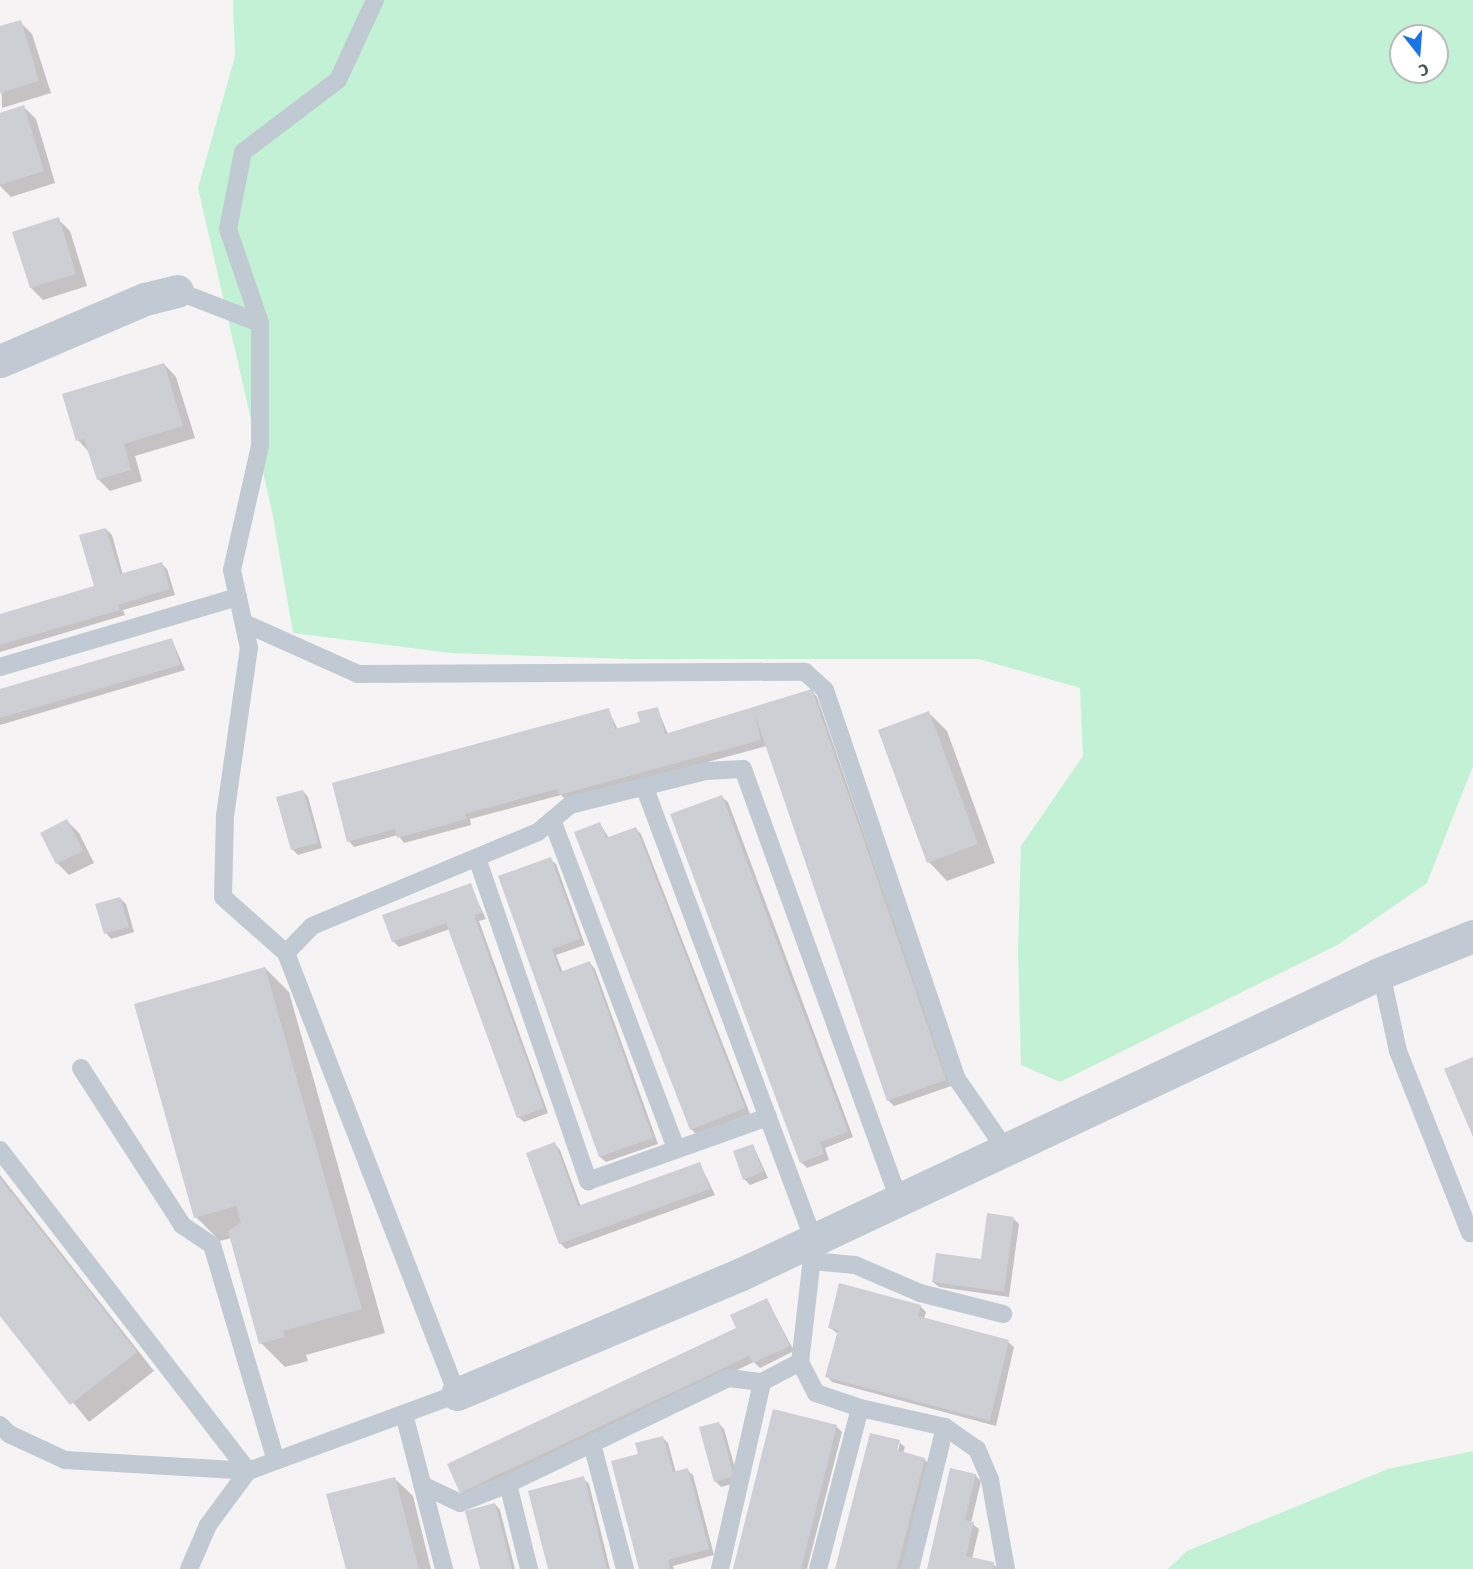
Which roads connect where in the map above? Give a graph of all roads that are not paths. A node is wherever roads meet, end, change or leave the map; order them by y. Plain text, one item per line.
1 (375, 0) edge
2 (177, 291) joint
3 (260, 323) junction
4 (0, 361) edge
5 (238, 597) junction
6 (244, 623) junction
7 (0, 667) edge
8 (644, 786) junction
9 (552, 820) junction
10 (477, 858) junction
11 (1473, 936) edge
12 (286, 953) junction
13 (1382, 974) junction
14 (81, 1068) dead end
15 (768, 1117) junction
16 (676, 1149) junction
17 (0, 1150) edge
18 (1006, 1150) junction
19 (898, 1200) junction
20 (1470, 1233) dead end
21 (813, 1251) junction
22 (1003, 1314) dead end
23 (800, 1362) junction
24 (762, 1382) junction
25 (457, 1394) junction
26 (860, 1408) junction
27 (404, 1414) junction
28 (0, 1425) edge
29 (945, 1427) junction
30 (592, 1444) junction
31 (276, 1461) junction
32 (248, 1471) junction
33 (508, 1484) junction
34 (422, 1485) junction
35 (189, 1569) edge
36 (444, 1569) edge
37 (529, 1569) edge
38 (625, 1569) edge
39 (720, 1569) edge
40 (818, 1569) edge
41 (910, 1569) edge
42 (1006, 1569) edge

1 - 3 lane
2 - 3 lane
2 - 4 street
3 - 5 lane
5 - 6 lane
5 - 7 lane
6 - 12 lane
6 - 18 lane
8 - 9 lane
8 - 15 lane
8 - 19 lane
9 - 10 lane
9 - 16 lane
10 - 12 lane
10 - 16 lane
11 - 13 street
12 - 25 lane
13 - 18 street
13 - 20 lane
14 - 31 lane
15 - 16 lane
15 - 21 lane
17 - 32 lane
18 - 19 street
19 - 21 street
21 - 22 lane
21 - 23 lane
21 - 25 street
23 - 24 lane
23 - 26 lane
24 - 30 lane
24 - 39 lane
25 - 27 lane
26 - 29 lane
26 - 40 lane
27 - 31 lane
27 - 34 lane
28 - 32 lane
29 - 41 lane
29 - 42 lane
30 - 33 lane
30 - 38 lane
31 - 32 lane
32 - 35 lane
33 - 34 lane
33 - 37 lane
34 - 36 lane

